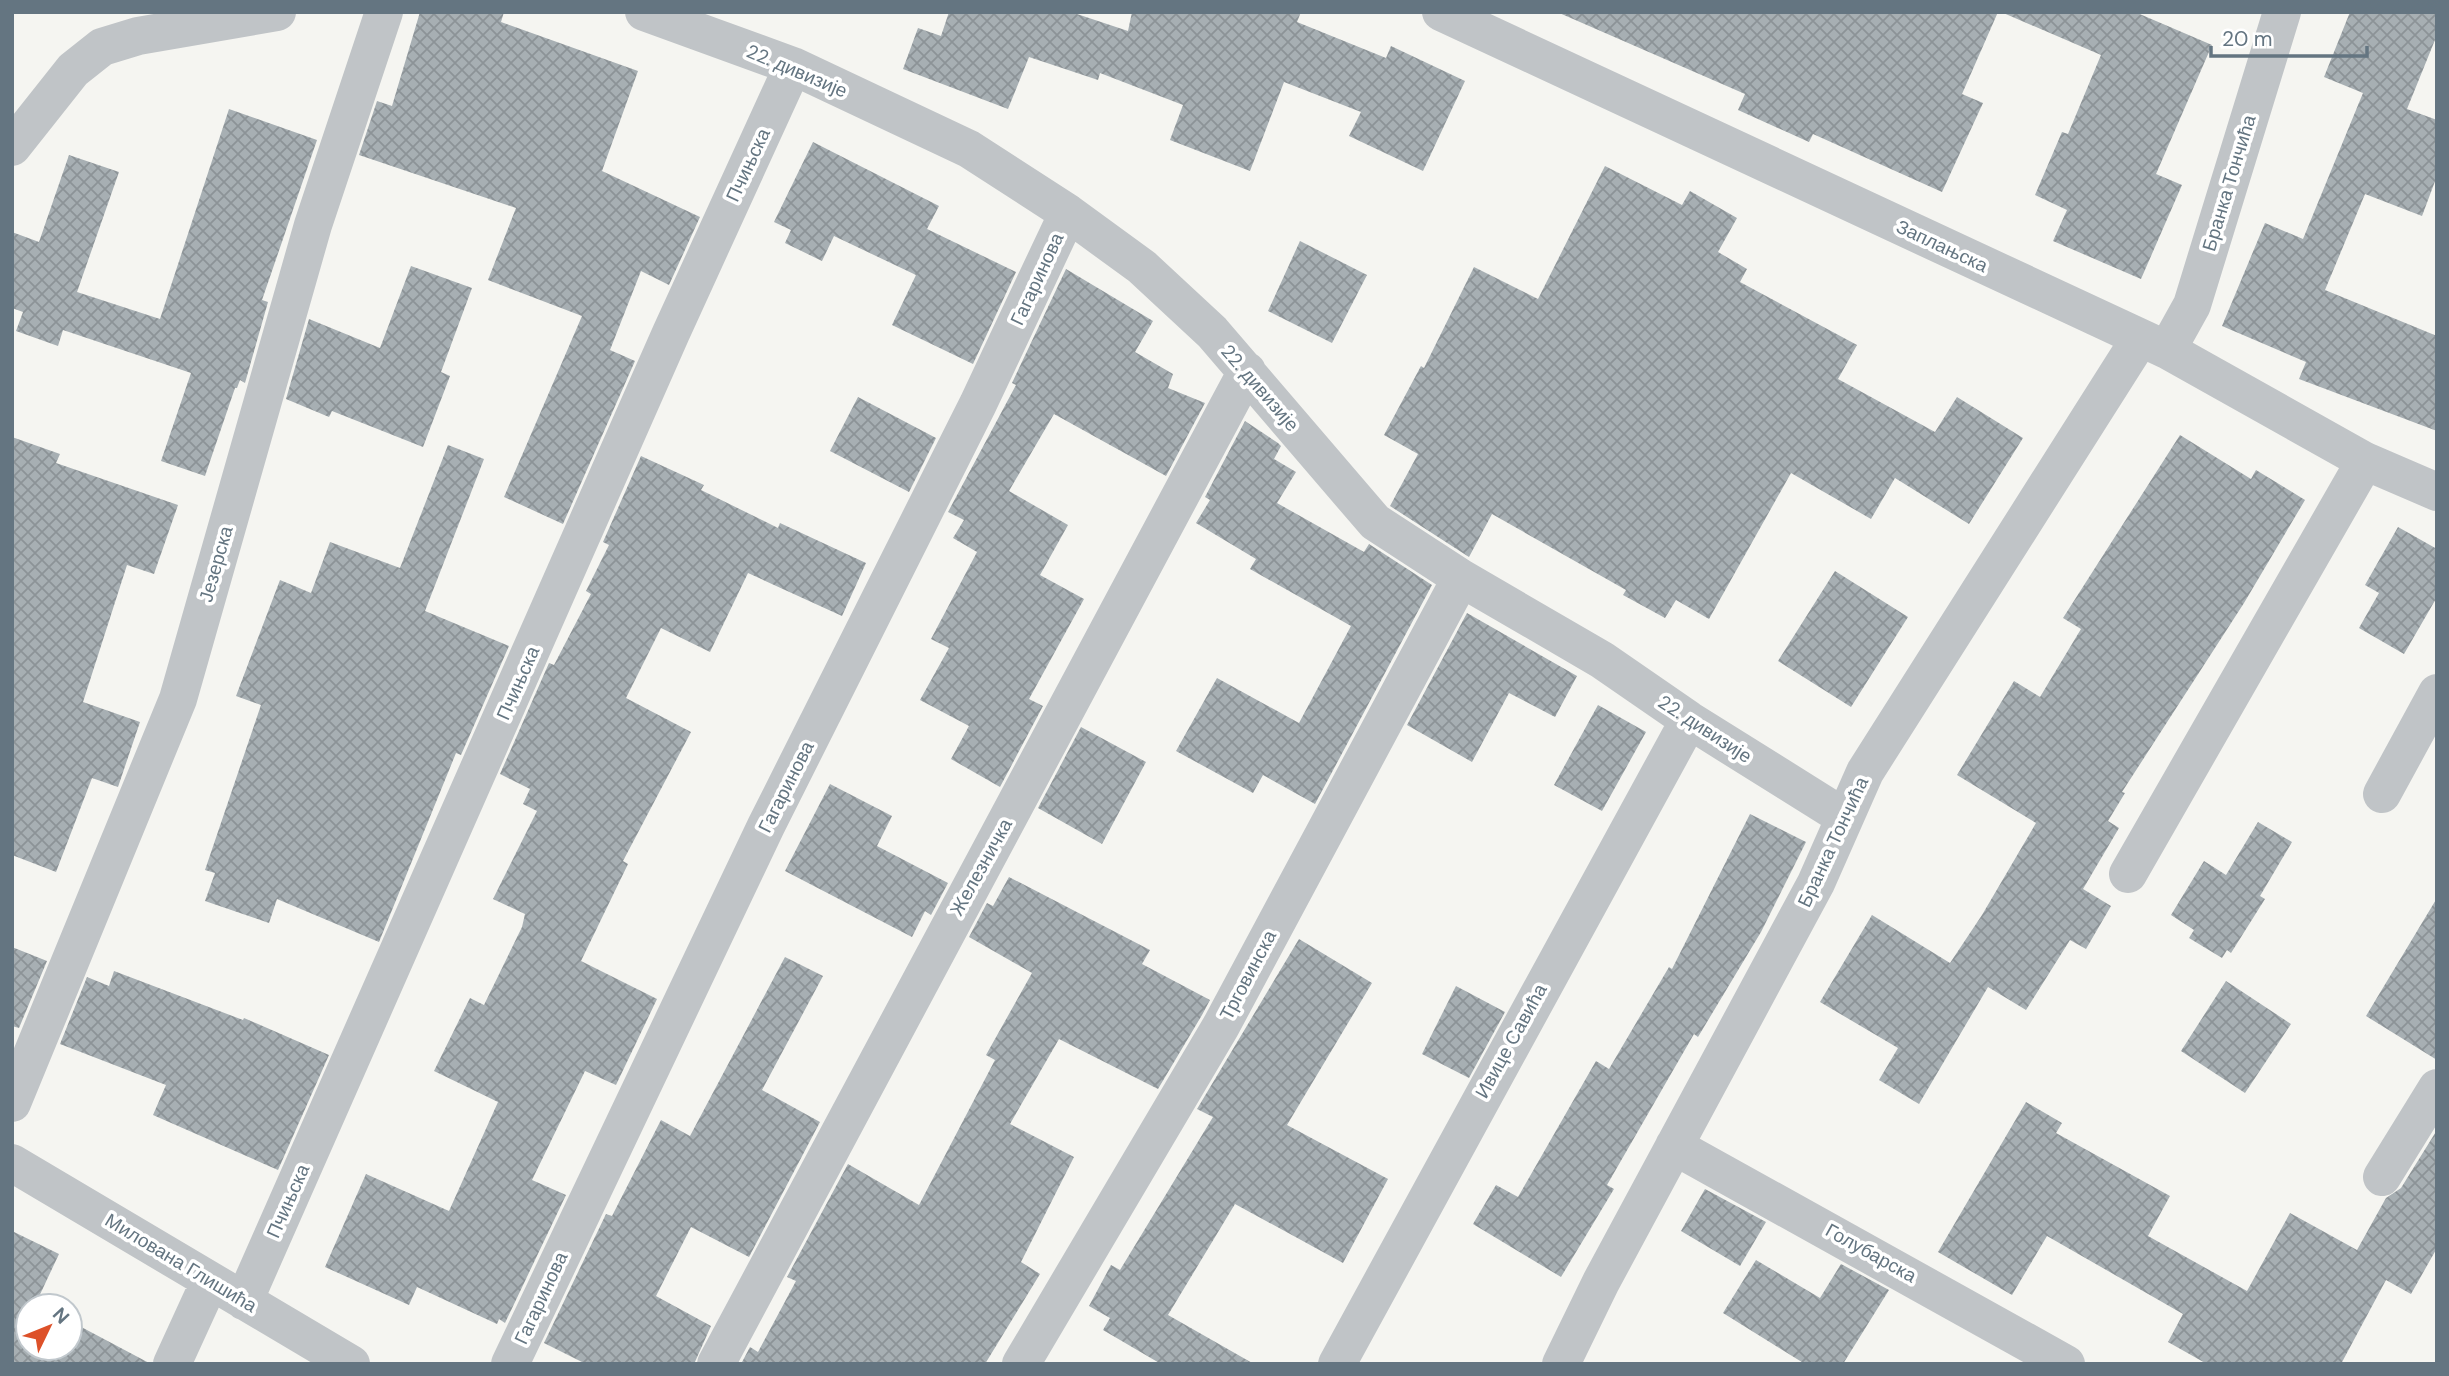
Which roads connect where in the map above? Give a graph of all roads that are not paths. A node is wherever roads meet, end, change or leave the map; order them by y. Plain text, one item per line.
1 (277, 12) edge
2 (384, 12) edge
3 (644, 12) edge
4 (1441, 12) edge
5 (2282, 12) edge
6 (793, 66) junction
7 (12, 147) edge
8 (1068, 213) junction
9 (2153, 345) junction
10 (1247, 371) junction
11 (2365, 461) junction
12 (2437, 492) edge
13 (1461, 579) junction
14 (2437, 693) edge
15 (1689, 720) junction
16 (2382, 794) dead end
17 (1844, 817) junction
18 (2128, 874) dead end
19 (2437, 1088) edge
20 (12, 1103) edge
21 (1674, 1146) junction
22 (12, 1163) edge
23 (2382, 1177) dead end
24 (210, 1281) junction
25 (244, 1301) junction
26 (172, 1364) edge
27 (351, 1364) edge
28 (510, 1364) edge
29 (716, 1364) edge
30 (1021, 1364) edge
31 (1337, 1364) edge
32 (1561, 1364) edge
33 (2066, 1364) edge

1 - 7 street
2 - 20 street, Језерска
3 - 6 street, 22. дивизије
4 - 9 street, Заплањска
5 - 9 street, Бранка Тончића
6 - 8 street, 22. дивизије
6 - 25 street, Пчињска
8 - 10 street, 22. дивизије
8 - 28 street, Гагаринова
9 - 11 street, Заплањска
9 - 17 street, Бранка Тончића
10 - 13 street, 22. дивизије
10 - 29 street, Железничка
11 - 12 street, Заплањска
11 - 18 street
13 - 15 street, 22. дивизије
13 - 30 street, Трговинска
14 - 16 street
15 - 17 street, 22. дивизије
15 - 31 street, Ивице Савића
17 - 21 street, Бранка Тончића
19 - 23 street
21 - 32 street, Бранка Тончића
21 - 33 street, Голубарска
22 - 24 street, Милована Глишића
24 - 25 street, Милована Глишића
24 - 26 street
25 - 27 street, Милована Глишића

